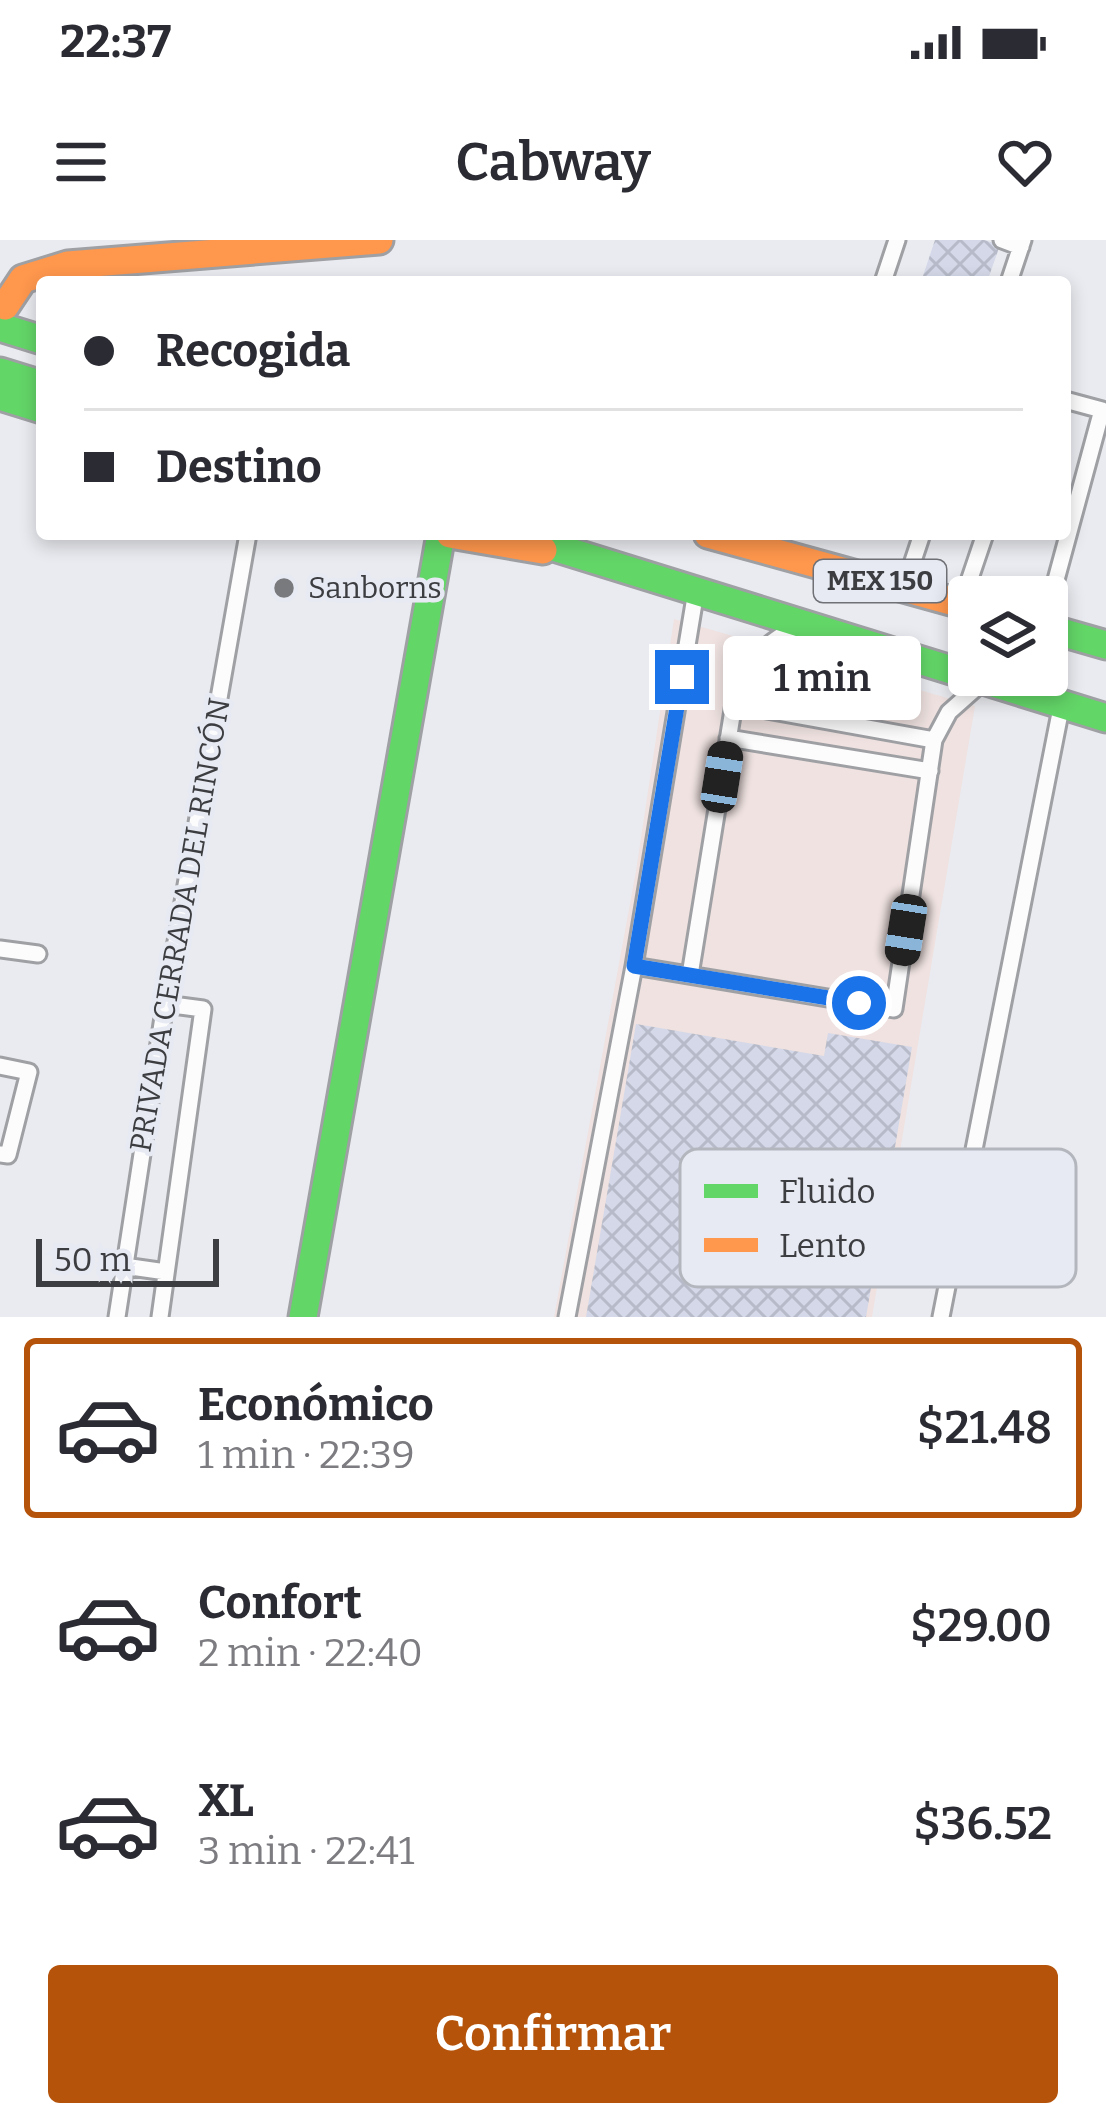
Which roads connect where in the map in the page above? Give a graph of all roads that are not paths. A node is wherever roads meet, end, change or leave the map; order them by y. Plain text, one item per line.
1 (379, 240) edge
2 (897, 240) edge
3 (1002, 240) edge
4 (1022, 243) edge
5 (885, 276) edge
6 (1011, 276) edge
7 (2, 312) edge
8 (36, 316) edge
9 (36, 336) edge
10 (0, 372) edge
11 (36, 383) edge
12 (0, 395) edge
13 (1071, 402) edge
14 (36, 407) edge
15 (1071, 524) edge
16 (247, 540) edge
17 (440, 540) edge
18 (485, 540) edge
19 (531, 540) edge
20 (755, 540) edge
21 (920, 540) edge
22 (983, 540) edge
23 (1067, 540) edge
24 (795, 545) edge
25 (585, 557) junction
26 (973, 576) edge
27 (1057, 576) edge
28 (904, 588) junction
29 (696, 592) junction
30 (948, 600) edge
31 (799, 625) junction
32 (1068, 634) edge
33 (1106, 645) edge
34 (948, 671) edge
35 (967, 696) edge
36 (1030, 696) edge
37 (734, 704) junction
38 (1061, 705) junction
39 (1106, 718) edge
40 (728, 737) junction
41 (934, 740) junction
42 (930, 771) junction
43 (0, 949) edge
44 (38, 954) dead end
45 (634, 966) junction
46 (690, 975) junction
47 (165, 1004) junction
48 (0, 1066) edge
49 (974, 1149) edge
50 (0, 1154) edge
51 (124, 1266) junction
52 (166, 1272) junction
53 (947, 1287) edge
54 (116, 1317) edge
55 (160, 1317) edge
56 (302, 1317) edge
57 (567, 1317) edge
58 (941, 1317) edge

1 - 7 main road
2 - 5 lane
3 - 4 lane
4 - 6 lane
7 - 8 main road
7 - 9 main road
10 - 11 main road
12 - 14 main road
13 - 15 lane
16 - 47 lane, PRIVADA CERRADA DEL RINCÓN
17 - 56 main road
18 - 25 main road
19 - 25 main road, MEX 150
20 - 24 main road, MEX 150
21 - 28 lane
22 - 26 lane
23 - 27 lane
24 - 28 main road, MEX 150
25 - 29 main road, MEX 150
28 - 30 main road, MEX 150
29 - 31 main road, MEX 150
29 - 45 lane
31 - 34 main road, MEX 150
31 - 37 lane
32 - 33 main road
35 - 41 lane
36 - 38 main road, MEX 150
37 - 40 lane
37 - 41 lane
38 - 39 main road, MEX 150
38 - 49 lane
40 - 42 lane
40 - 46 lane
41 - 42 lane
42 - 46 lane
43 - 44 lane
45 - 46 lane
45 - 57 lane
47 - 51 lane, PRIVADA CERRADA DEL RINCÓN
47 - 52 lane
48 - 50 lane
51 - 52 lane
51 - 54 lane, PRIVADA CERRADA DEL RINCÓN
52 - 55 lane
53 - 58 lane

